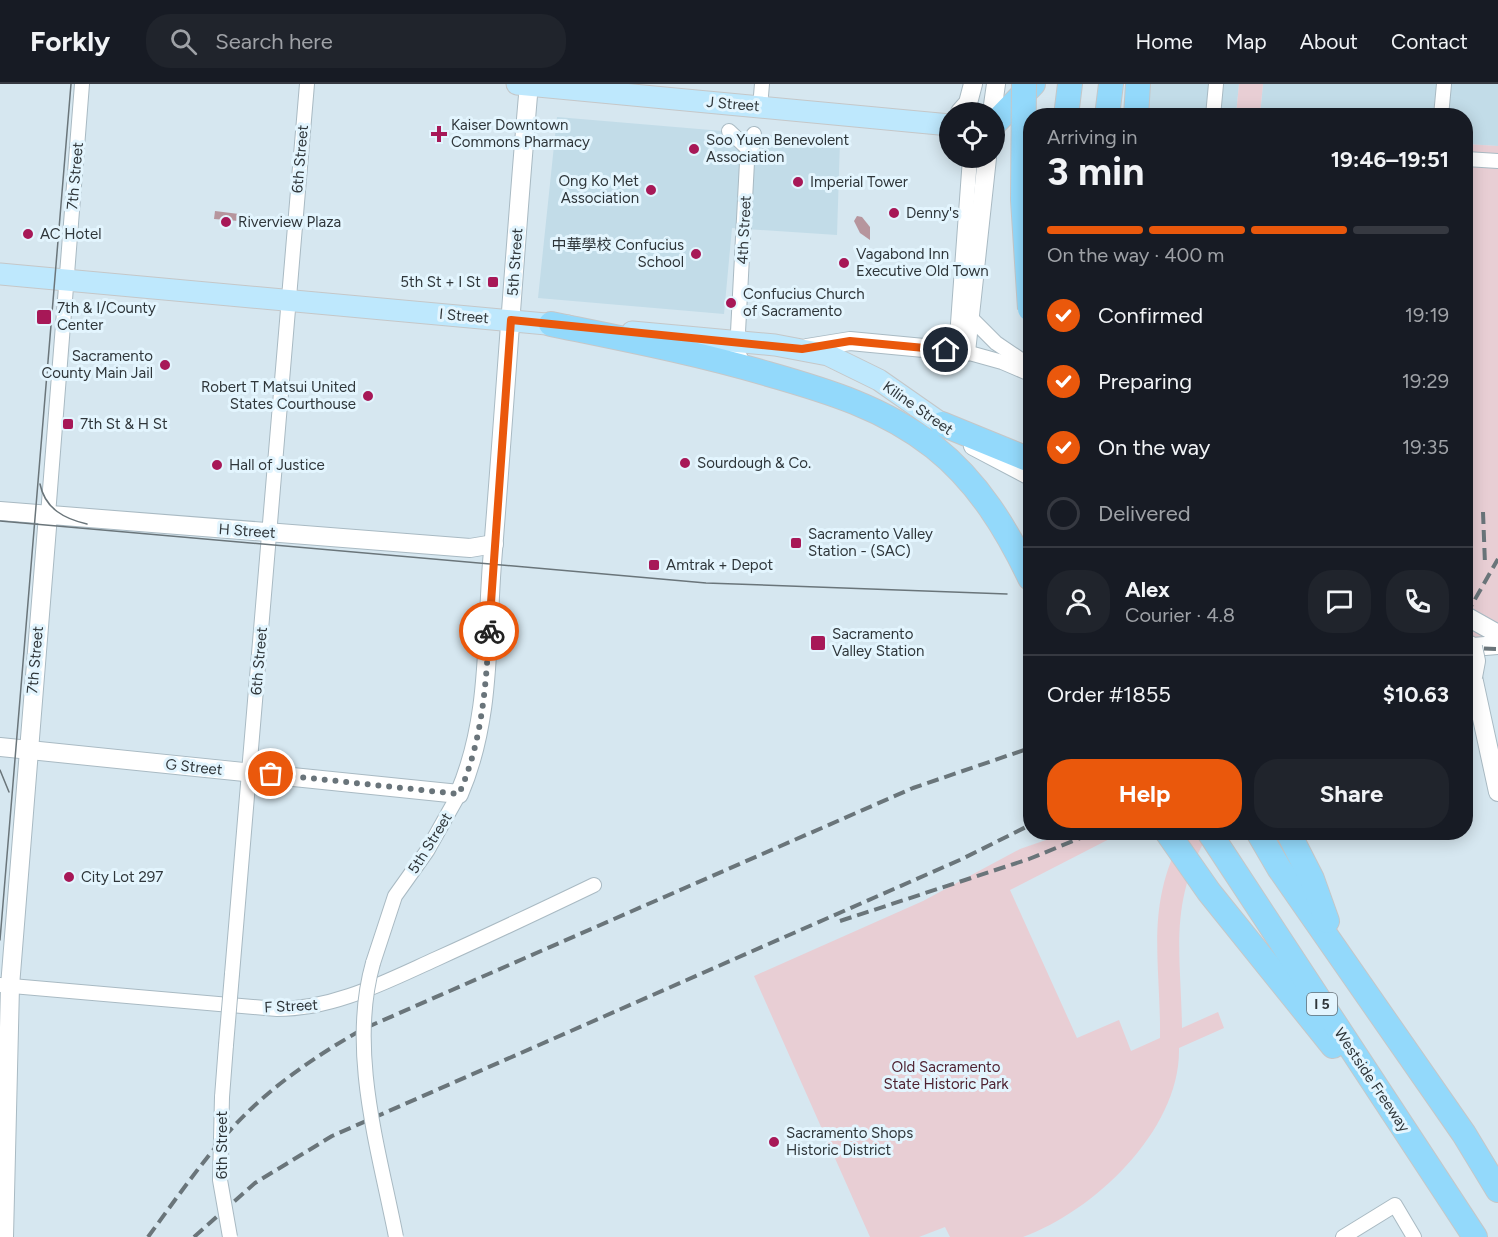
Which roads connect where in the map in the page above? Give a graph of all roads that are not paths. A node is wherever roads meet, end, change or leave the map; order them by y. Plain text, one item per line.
1 (82, 84) edge
2 (306, 84) edge
3 (525, 84) edge
4 (762, 84) edge
5 (973, 84) edge
6 (996, 84) edge
7 (1024, 84) edge
8 (1033, 84) edge
9 (1070, 84) edge
10 (1111, 84) edge
11 (1138, 84) edge
12 (1216, 84) edge
13 (1444, 84) edge
14 (968, 102) edge
15 (993, 102) edge
16 (760, 107) junction
17 (1024, 108) edge
18 (1067, 108) edge
19 (1108, 108) edge
20 (1136, 108) edge
21 (1214, 108) edge
22 (1442, 108) edge
23 (1005, 113) edge
24 (939, 119) edge
25 (729, 131) dead end
26 (1005, 131) edge
27 (1023, 133) edge
28 (754, 134) dead end
29 (1473, 159) edge
30 (1498, 161) edge
31 (747, 162) dead end
32 (970, 168) edge
33 (986, 168) edge
34 (0, 274) edge
35 (66, 280) junction
36 (289, 300) junction
37 (970, 318) junction
38 (511, 320) junction
39 (551, 324) junction
40 (737, 341) junction
41 (802, 349) junction
42 (961, 351) junction
43 (1023, 361) edge
44 (746, 368) junction
45 (1023, 371) edge
46 (942, 424) joint
47 (1023, 466) edge
48 (0, 511) edge
49 (48, 515) junction
50 (270, 533) junction
51 (494, 544) junction
52 (1023, 564) edge
53 (1473, 620) edge
54 (1498, 634) edge
55 (1498, 645) edge
56 (1473, 651) edge
57 (1473, 675) edge
58 (0, 747) edge
59 (28, 750) junction
60 (250, 772) junction
61 (1498, 792) edge
62 (459, 794) junction
63 (1173, 840) edge
64 (1214, 840) edge
65 (1263, 840) edge
66 (1292, 840) edge
67 (594, 885) dead end
68 (1336, 949) junction
69 (5, 985) edge
70 (1436, 1175) junction
71 (1498, 1190) edge
72 (4, 1237) edge
73 (230, 1237) edge
74 (396, 1237) edge
75 (1343, 1237) edge
76 (1414, 1237) edge
77 (1474, 1237) edge

1 - 35 street, 7th Street
2 - 36 street, 6th Street
3 - 16 main road, J Street
3 - 38 main road, 5th Street
4 - 16 street
5 - 14 main road
6 - 15 main road
7 - 17 highway, bridge
8 - 23 highway
9 - 18 highway
10 - 19 highway
11 - 20 highway
12 - 21 street
13 - 22 street
16 - 24 main road, J Street
25 - 28 street
26 - 27 main road
29 - 30 street
31 - 40 street, 4th Street
32 - 42 street
33 - 37 main road
34 - 35 main road, I Street
35 - 36 main road, I Street
35 - 49 street, 7th Street
36 - 38 main road, I Street
36 - 50 street, 6th Street
37 - 42 main road
37 - 43 street
38 - 39 main road, I Street
38 - 51 main road, 5th Street
39 - 40 main road, I Street
39 - 44 highway
40 - 41 main road, I Street
40 - 44 street, 4th Street
41 - 42 main road, I Street
41 - 46 main road, Kiline Street
42 - 45 street, I Street
44 - 52 highway
46 - 47 highway
48 - 49 main road, H Street
49 - 50 main road, H Street
49 - 59 main road, 7th Street
50 - 51 main road, H Street
50 - 60 street, 6th Street
51 - 62 main road, 5th Street
53 - 54 main road
55 - 56 main road
57 - 61 main road
58 - 59 main road, G Street
59 - 60 main road, G Street
59 - 69 main road, 7th Street
60 - 62 main road, G Street
60 - 73 street, 6th Street, bridge
62 - 74 street, 5th Street, bridge
63 - 70 highway
64 - 70 highway, Westside Freeway / I 5
65 - 68 highway
66 - 68 highway
67 - 69 street, F Street
68 - 71 highway
69 - 72 main road, 7th Street
70 - 77 highway, Westside Freeway / I 5
75 - 76 street

